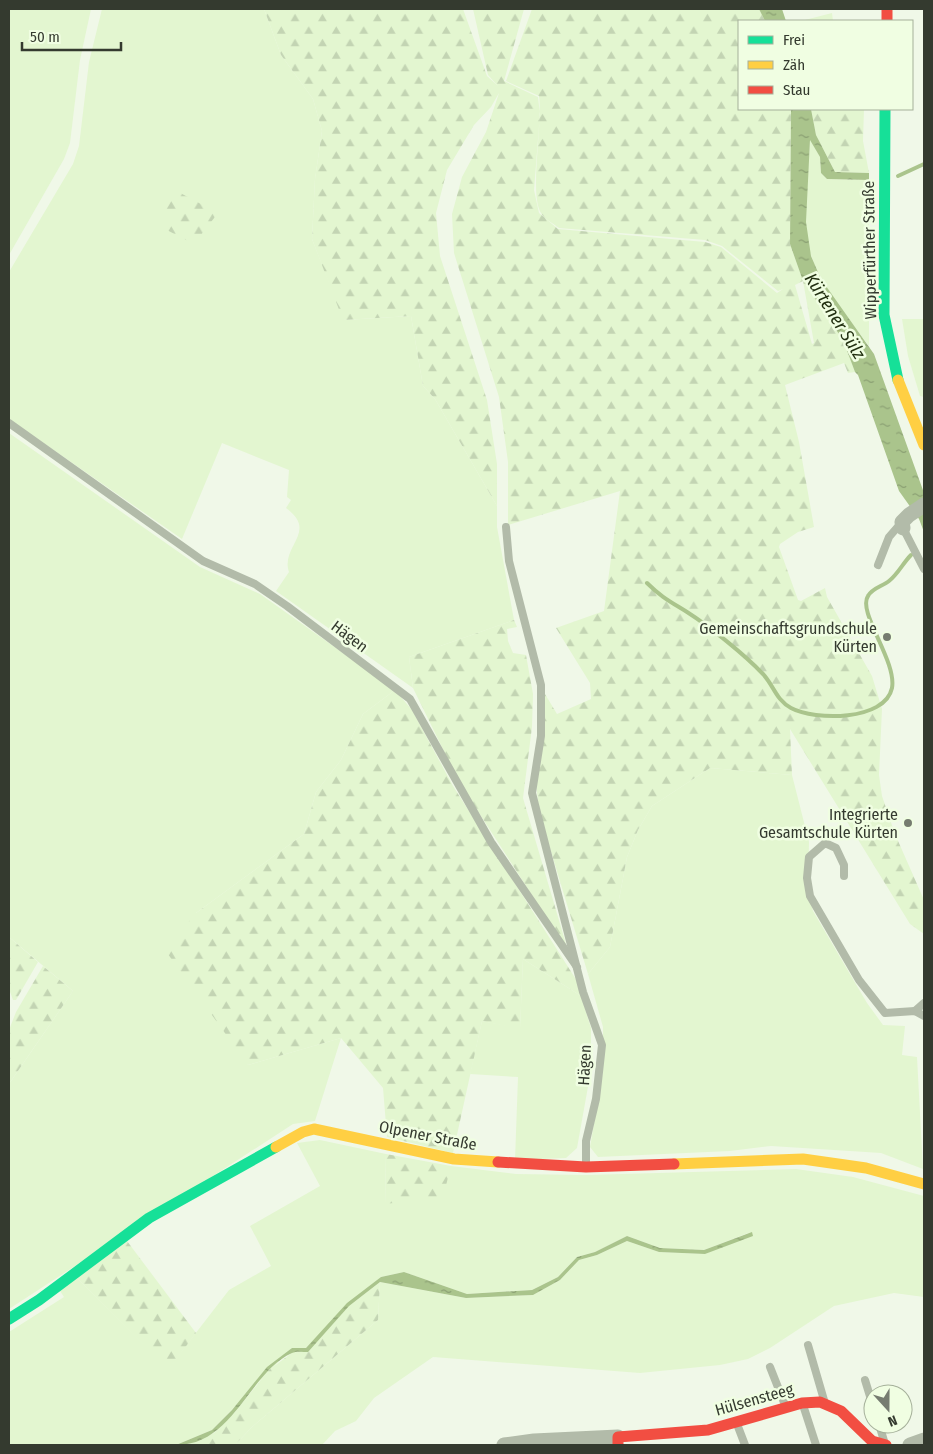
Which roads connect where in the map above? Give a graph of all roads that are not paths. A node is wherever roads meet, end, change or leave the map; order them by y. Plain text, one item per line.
1 (885, 110) edge
2 (9, 423) edge
3 (924, 445) edge
4 (924, 505) edge
5 (905, 522) junction
6 (506, 527) dead end
7 (878, 565) dead end
8 (924, 569) edge
9 (844, 876) dead end
10 (577, 967) junction
11 (924, 1003) edge
12 (915, 1011) junction
13 (924, 1016) edge
14 (586, 1167) junction
15 (924, 1184) edge
16 (9, 1319) edge
17 (808, 1345) dead end
18 (770, 1367) dead end
19 (865, 1380) dead end
20 (866, 1384) edge
21 (802, 1403) junction
22 (826, 1404) junction
23 (786, 1407) junction
24 (737, 1424) junction
25 (924, 1440) edge
26 (618, 1441) edge
27 (504, 1445) edge
28 (745, 1445) edge
29 (816, 1445) edge
30 (886, 1445) edge
31 (910, 1445) edge

1 - 3 street, Wipperfürther Straße
2 - 10 lane, Hägen
4 - 5 street
5 - 7 lane
5 - 8 lane
6 - 10 lane, Hägen
9 - 12 lane
10 - 14 lane, Hägen
11 - 12 lane
12 - 13 lane
14 - 15 street, Olpener Straße
14 - 16 street, Olpener Straße
17 - 22 lane
18 - 23 lane
19 - 20 lane
21 - 22 street, Hülsensteeg
21 - 23 street, Hülsensteeg
21 - 29 lane
22 - 30 street
23 - 24 street, Hülsensteeg
24 - 26 street, Hülsensteeg
24 - 28 lane
25 - 31 street
26 - 27 street, Hülsensteeg

